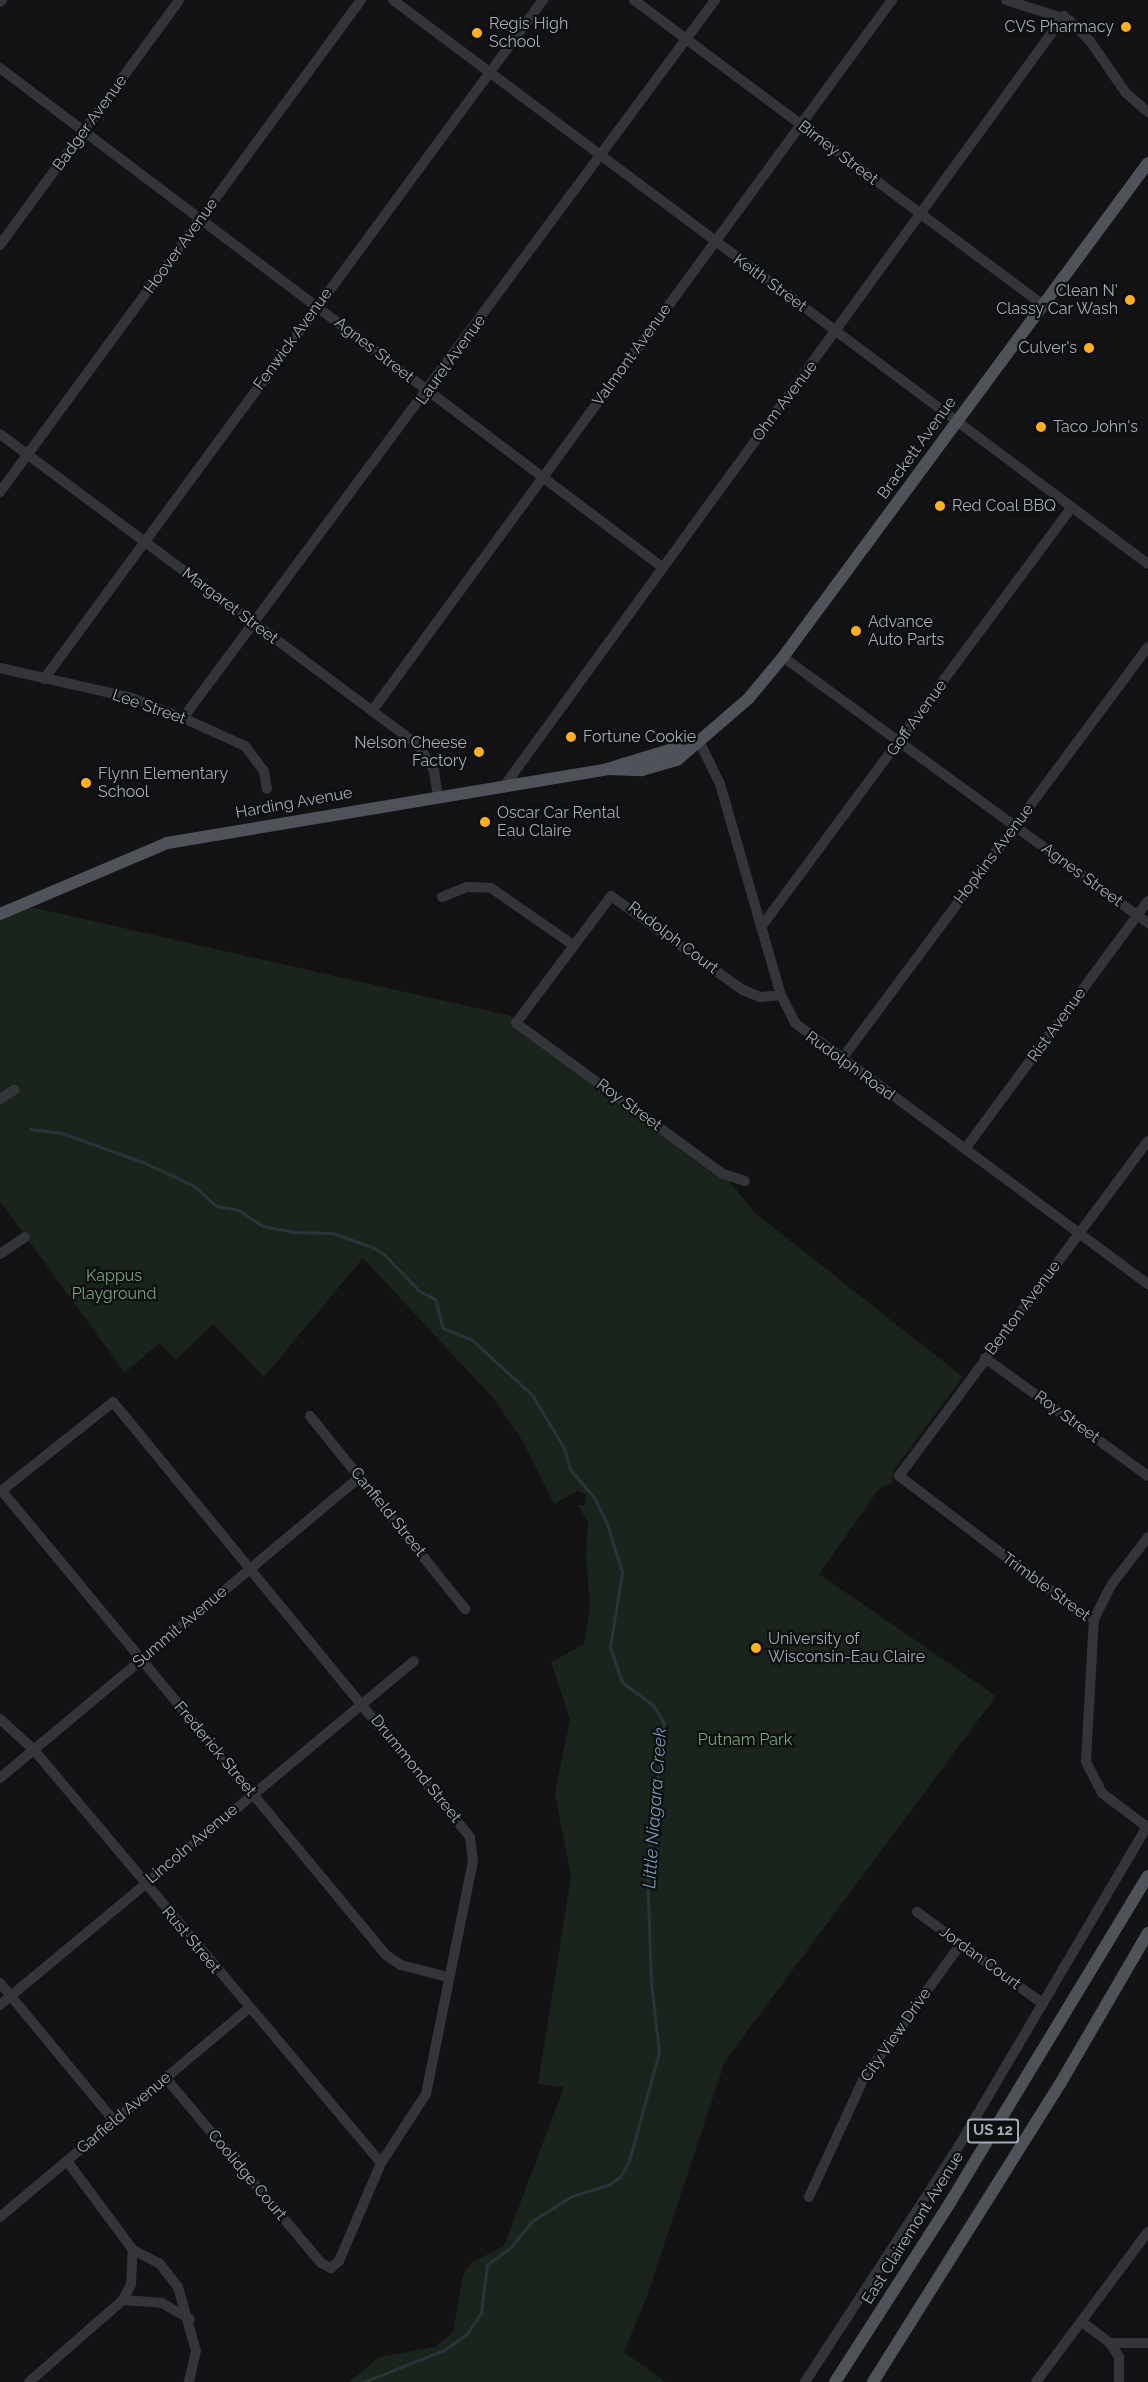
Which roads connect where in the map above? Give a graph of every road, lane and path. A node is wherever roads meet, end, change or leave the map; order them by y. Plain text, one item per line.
1 (179, 0) edge
2 (361, 0) edge
3 (393, 0) edge
4 (543, 0) edge
5 (634, 0) edge
6 (715, 0) edge
7 (892, 0) edge
8 (1006, 0) edge
9 (1064, 16) junction
10 (686, 39) junction
11 (0, 68) edge
12 (490, 72) junction
13 (1148, 112) edge
14 (800, 125) junction
15 (83, 132) junction
16 (600, 157) junction
17 (1148, 163) edge
18 (922, 215) junction
19 (201, 219) junction
20 (715, 242) junction
21 (0, 245) edge
22 (1042, 305) junction
23 (317, 306) junction
24 (836, 332) junction
25 (428, 391) junction
26 (956, 421) junction
27 (0, 434) edge
28 (27, 454) junction
29 (543, 476) junction
30 (0, 492) edge
31 (1071, 508) junction
32 (143, 542) junction
33 (1148, 564) edge
34 (662, 567) junction
35 (255, 625) junction
36 (1148, 647) edge
37 (783, 657) junction
38 (0, 668) edge
39 (44, 679) junction
40 (372, 711) junction
41 (183, 718) junction
42 (699, 741) junction
43 (900, 742) junction
44 (505, 785) junction
45 (267, 789) dead end
46 (438, 795) junction
47 (1014, 826) junction
48 (442, 897) dead end
49 (1148, 901) edge
50 (0, 914) edge
51 (1137, 915) junction
52 (1148, 923) edge
53 (761, 927) junction
54 (572, 944) junction
55 (781, 995) junction
56 (516, 1023) joint
57 (841, 1060) junction
58 (14, 1090) dead end
59 (0, 1099) edge
60 (1148, 1141) edge
61 (965, 1149) junction
62 (745, 1181) dead end
63 (1079, 1233) junction
64 (25, 1237) dead end
65 (0, 1254) edge
66 (1148, 1284) edge
67 (985, 1358) junction
68 (310, 1416) dead end
69 (899, 1476) joint
70 (1148, 1476) edge
71 (360, 1477) junction
72 (1, 1491) edge
73 (1148, 1537) edge
74 (250, 1569) junction
75 (465, 1609) dead end
76 (1094, 1619) junction
77 (141, 1659) junction
78 (414, 1661) dead end
79 (362, 1704) junction
80 (0, 1719) edge
81 (34, 1750) junction
82 (0, 1778) edge
83 (252, 1794) junction
84 (1148, 1826) edge
85 (1148, 1876) edge
86 (144, 1884) junction
87 (917, 1912) dead end
88 (1148, 1933) edge
89 (961, 1944) junction
90 (448, 1977) junction
91 (0, 1983) edge
92 (11, 1996) junction
93 (1044, 2004) junction
94 (0, 2006) edge
95 (248, 2009) junction
96 (166, 2078) junction
97 (114, 2121) junction
98 (67, 2161) junction
99 (381, 2163) junction
100 (809, 2197) dead end
101 (0, 2217) edge
102 (1148, 2232) edge
103 (133, 2250) junction
104 (331, 2268) joint
105 (123, 2300) junction
106 (190, 2319) junction
107 (1082, 2322) junction
108 (1110, 2343) junction
109 (1148, 2343) edge
110 (28, 2382) edge
111 (189, 2382) edge
112 (805, 2382) edge
113 (835, 2382) edge
114 (873, 2382) edge
115 (1036, 2382) edge
116 (1119, 2382) edge

1 - 15 street, Badger Avenue
2 - 19 street, Hoover Avenue
3 - 12 street, Keith Street
4 - 12 street, Fenwick Avenue
5 - 10 street, Birney Street
6 - 10 street, Laurel Avenue
7 - 14 street, Valmont Avenue
8 - 9 street
9 - 13 street
9 - 18 street, Ohm Avenue
10 - 14 street, Birney Street
10 - 16 street, Laurel Avenue
11 - 15 street, Agnes Street
12 - 16 street, Keith Street
12 - 23 street, Fenwick Avenue
14 - 18 street, Birney Street
14 - 20 street, Valmont Avenue
15 - 19 street, Agnes Street
15 - 21 street, Badger Avenue
16 - 20 street, Keith Street
16 - 25 street, Laurel Avenue
17 - 22 main road, Brackett Avenue
18 - 22 street, Birney Street
18 - 24 street, Ohm Avenue
19 - 23 street, Agnes Street
19 - 28 street, Hoover Avenue
20 - 24 street, Keith Street
20 - 29 street, Valmont Avenue
22 - 26 main road, Brackett Avenue
23 - 25 street, Agnes Street
23 - 32 street, Fenwick Avenue
24 - 26 street, Keith Street
24 - 34 street, Ohm Avenue
25 - 29 street, Agnes Street
25 - 35 street, Laurel Avenue
26 - 31 street, Keith Street
26 - 37 main road, Brackett Avenue
27 - 28 street, Margaret Street
28 - 30 street, Hoover Avenue
28 - 32 street, Margaret Street
29 - 34 street, Agnes Street
29 - 40 street, Valmont Avenue
31 - 33 street, Keith Street
31 - 43 street, Goff Avenue
32 - 35 street, Margaret Street
32 - 39 street, Fenwick Avenue
34 - 44 street, Ohm Avenue
35 - 40 street, Margaret Street
35 - 41 street, Laurel Avenue
36 - 47 street, Hopkins Avenue
37 - 42 main road, Brackett Avenue
37 - 43 street, Agnes Street
38 - 39 street, Lee Street
39 - 41 street, Lee Street
40 - 46 street, Margaret Street
41 - 45 street, Lee Street
42 - 44 main road, Harding Avenue
42 - 53 street, Rudolph Road
43 - 47 street, Agnes Street
43 - 53 street, Goff Avenue
44 - 46 main road, Harding Avenue
46 - 50 main road, Harding Avenue
47 - 51 street, Agnes Street
47 - 57 street, Hopkins Avenue
48 - 54 street
49 - 51 street, Rist Avenue
51 - 52 street, Agnes Street
51 - 61 street, Rist Avenue
53 - 55 street, Rudolph Road
54 - 55 street, Rudolph Court
54 - 56 street, Rudolph Court
55 - 57 street, Rudolph Road
56 - 62 street, Roy Street
57 - 61 street, Rudolph Road
58 - 59 street
60 - 63 street, Benton Avenue
61 - 63 street, Rudolph Road
63 - 66 street, Rudolph Road
63 - 67 street, Benton Avenue
64 - 65 street
67 - 69 street, Benton Avenue
67 - 70 street, Roy Street
68 - 71 street, Canfield Street
69 - 76 street, Trimble Street
71 - 74 street, Summit Avenue
71 - 75 street, Canfield Street
72 - 74 street, Drummond Street
72 - 77 street, Frederick Street
73 - 76 street
74 - 77 street, Summit Avenue
74 - 79 street, Drummond Street
76 - 84 street, Trimble Street
77 - 81 street, Summit Avenue
77 - 83 street, Frederick Street
78 - 79 street, Lincoln Avenue
79 - 83 street, Lincoln Avenue
79 - 90 street, Drummond Street
80 - 81 street, Rust Street
81 - 82 street, Summit Avenue
81 - 86 street, Rust Street
83 - 86 street, Lincoln Avenue
83 - 90 street, Frederick Street
84 - 93 street
85 - 113 main road, East Clairemont Avenue / US 12
86 - 92 street, Lincoln Avenue
86 - 95 street, Rust Street
87 - 89 street, Jordan Court
88 - 114 main road, US 12
89 - 93 street, Jordan Court
89 - 100 street, City View Drive
90 - 99 street, Drummond Street
91 - 92 street
92 - 94 street, Lincoln Avenue
92 - 97 street
93 - 112 street
95 - 96 street, Garfield Avenue
95 - 99 street, Rust Street
96 - 97 street, Garfield Avenue
96 - 104 street, Coolidge Court
97 - 98 street, Garfield Avenue
98 - 101 street, Garfield Avenue
98 - 103 street
99 - 104 street, Drummond Street
102 - 107 street
103 - 105 street
103 - 106 street
105 - 106 street
105 - 110 street
106 - 111 street
107 - 108 street
107 - 115 street
108 - 109 street
108 - 116 street

